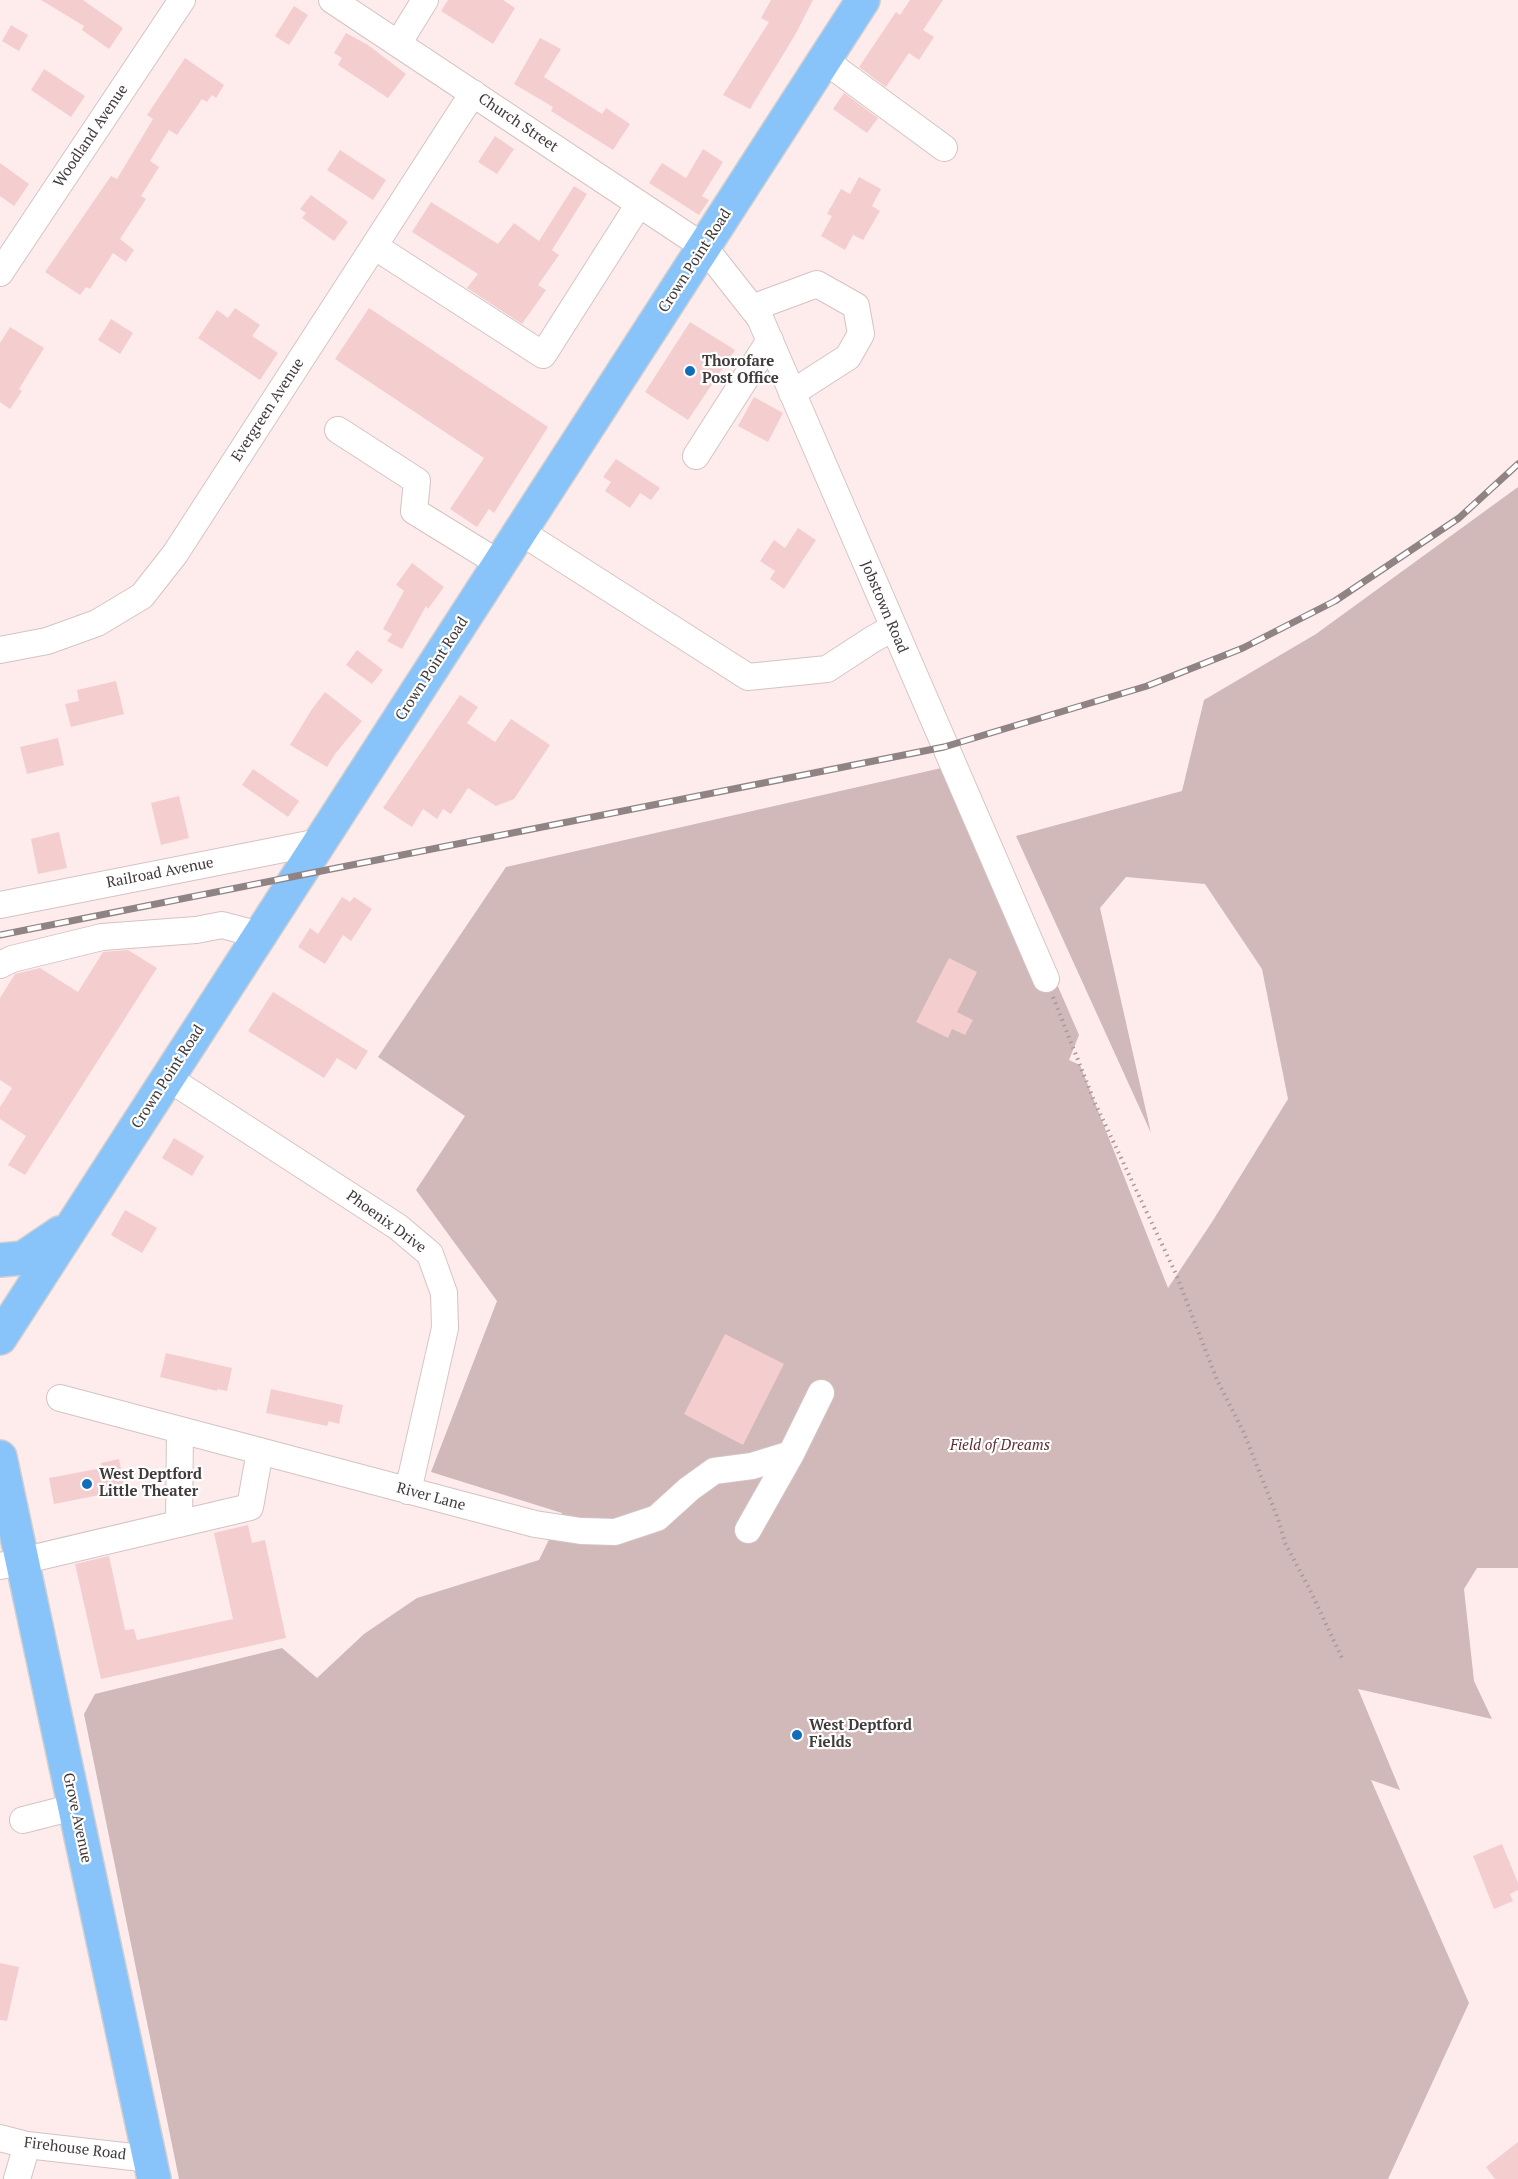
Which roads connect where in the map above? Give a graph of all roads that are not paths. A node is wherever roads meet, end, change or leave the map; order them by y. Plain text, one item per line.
1 (182, 0) edge
2 (332, 0) edge
3 (425, 0) edge
4 (863, 0) edge
5 (398, 44) junction
6 (825, 60) junction
7 (473, 93) junction
8 (944, 148) dead end
9 (639, 204) junction
10 (374, 246) junction
11 (704, 247) junction
12 (0, 273) edge
13 (752, 308) junction
14 (770, 340) junction
15 (792, 393) junction
16 (338, 430) dead end
17 (696, 456) dead end
18 (521, 532) junction
19 (500, 564) junction
20 (893, 628) junction
21 (0, 650) edge
22 (319, 842) junction
23 (0, 905) edge
24 (260, 935) junction
25 (0, 965) edge
26 (1046, 980) road end
27 (168, 1078) junction
28 (74, 1223) junction
29 (0, 1260) edge
30 (0, 1338) edge
31 (821, 1394) dead end
32 (60, 1398) dead end
33 (180, 1430) junction
34 (260, 1451) junction
35 (791, 1454) junction
36 (0, 1457) edge
37 (408, 1491) junction
38 (6, 1504) edge
39 (179, 1524) junction
40 (748, 1530) dead end
41 (12, 1563) edge
42 (74, 1808) junction
43 (23, 1820) dead end
44 (0, 2138) edge
45 (27, 2145) junction
46 (152, 2169) edge
47 (17, 2179) edge

1 - 12 street, Woodland Avenue
2 - 5 street, Church Street
3 - 5 street
4 - 6 main road, Crown Point Road
5 - 7 street, Church Street
6 - 8 street
6 - 11 main road, Crown Point Road
7 - 9 street, Church Street
7 - 10 street, Evergreen Avenue
9 - 10 street
9 - 11 street, Church Street
10 - 21 street, Evergreen Avenue
11 - 13 street, Jobstown Road
11 - 18 main road, Crown Point Road
13 - 14 street, Jobstown Road
13 - 15 street
14 - 15 street, Jobstown Road
14 - 17 street
15 - 20 street, Jobstown Road
16 - 19 street
18 - 19 main road, Crown Point Road
18 - 20 street
19 - 22 main road, Crown Point Road
20 - 26 street, Jobstown Road
22 - 23 street, Railroad Avenue
22 - 24 main road, Crown Point Road
24 - 25 street
24 - 27 main road, Crown Point Road
27 - 28 main road, Crown Point Road
27 - 37 street, Phoenix Drive
28 - 29 main road
28 - 30 main road, Crown Point Road
31 - 35 street
32 - 33 street, River Lane
33 - 34 street, River Lane
33 - 39 street
34 - 37 street, River Lane
34 - 39 street
35 - 37 street, River Lane
35 - 40 street
36 - 38 main road, Grove Avenue
38 - 41 main road, Grove Avenue
39 - 41 street
41 - 42 main road, Grove Avenue
42 - 43 street
42 - 46 main road, Grove Avenue
44 - 45 street, Firehouse Road
45 - 46 street, Firehouse Road
45 - 47 street

